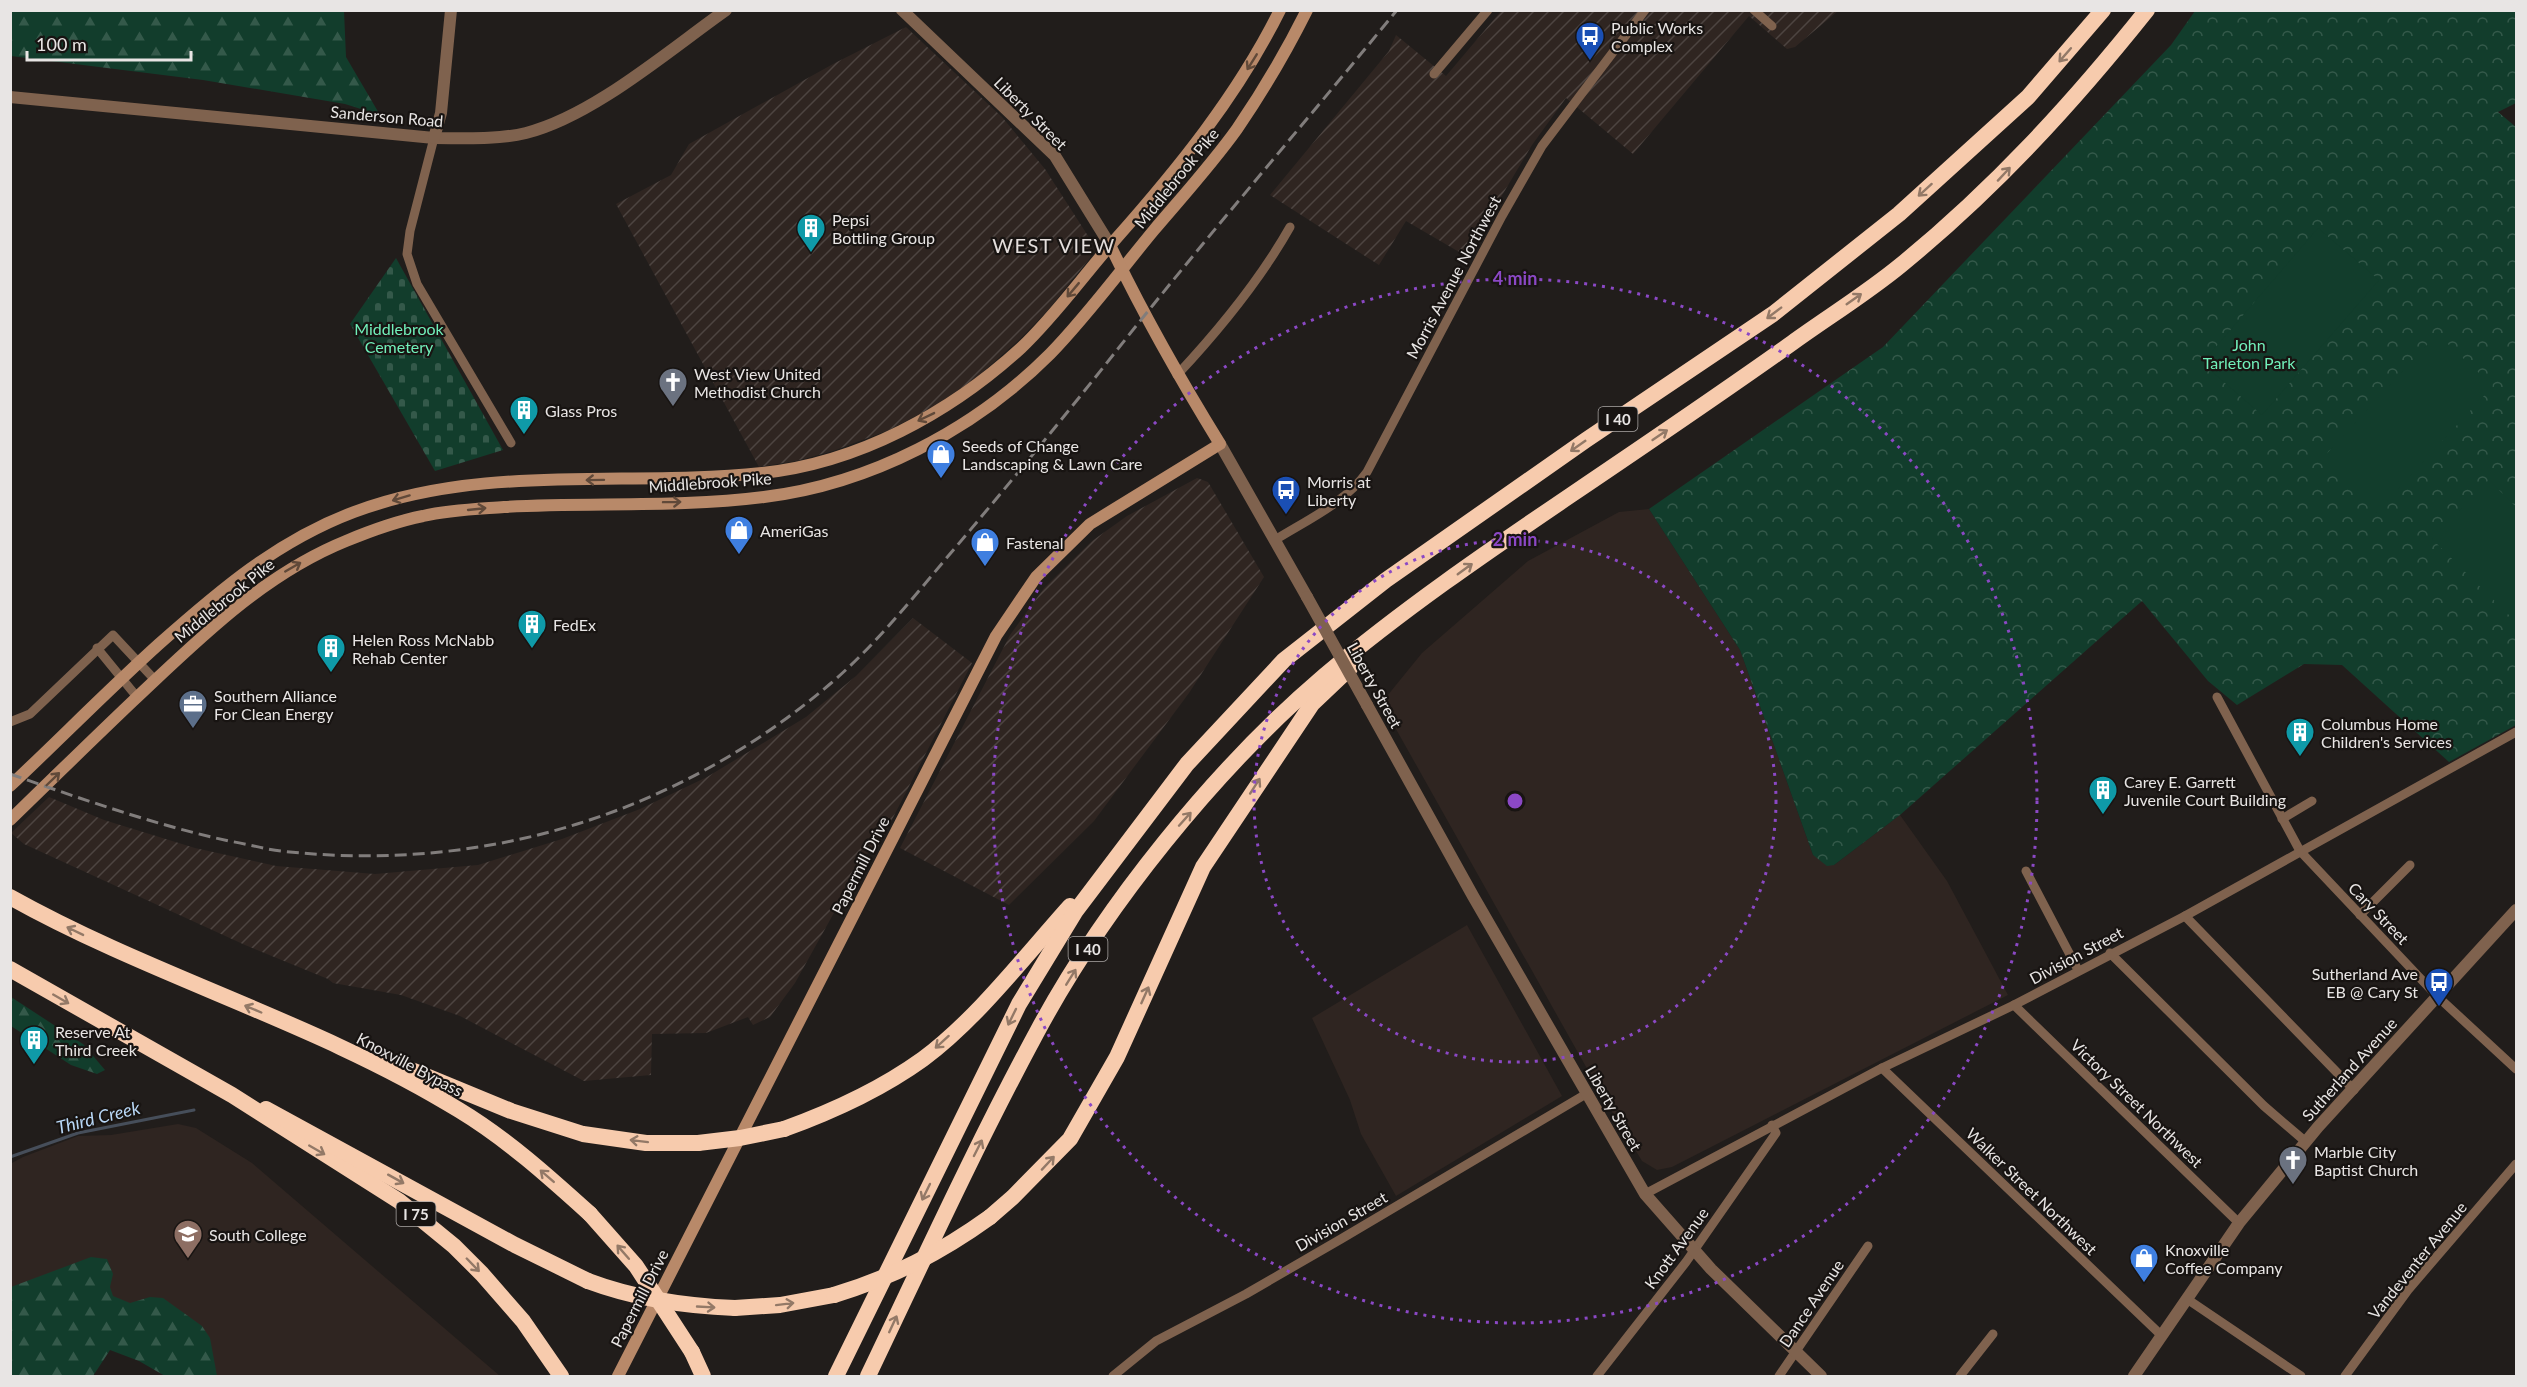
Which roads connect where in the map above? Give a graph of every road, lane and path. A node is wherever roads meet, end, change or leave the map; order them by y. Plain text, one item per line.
1 (451, 10) edge
2 (726, 10) edge
3 (902, 10) edge
4 (1280, 10) edge
5 (1307, 10) edge
6 (1488, 10) edge
7 (1645, 10) edge
8 (1754, 10) edge
9 (2103, 10) edge
10 (2147, 10) edge
11 (2155, 10) edge
12 (1772, 26) dead end
13 (1434, 74) dead end
14 (2094, 77) junction
15 (10, 97) edge
16 (434, 138) junction
17 (1290, 226) dead end
18 (1110, 245) junction
19 (1122, 269) junction
20 (1177, 375) junction
21 (511, 443) dead end
22 (1220, 444) junction
23 (1275, 540) junction
24 (1418, 603) junction
25 (97, 648) junction
26 (139, 663) junction
27 (122, 679) junction
28 (155, 680) junction
29 (137, 697) junction
30 (2217, 697) dead end
31 (10, 722) edge
32 (2517, 732) edge
33 (10, 786) edge
34 (2312, 801) dead end
35 (2282, 819) junction
36 (10, 820) edge
37 (1137, 828) junction
38 (2300, 851) junction
39 (2410, 865) dead end
40 (2026, 871) dead end
41 (10, 897) edge
42 (2517, 910) edge
43 (2360, 915) junction
44 (2185, 916) junction
45 (2110, 953) junction
46 (10, 969) edge
47 (2078, 970) junction
48 (2437, 996) junction
49 (2014, 1005) junction
50 (307, 1032) junction
51 (1882, 1068) junction
52 (2517, 1069) edge
53 (2354, 1090) junction
54 (1586, 1094) junction
55 (232, 1095) junction
56 (1774, 1129) junction
57 (2306, 1142) junction
58 (2517, 1164) edge
59 (1645, 1194) junction
60 (2239, 1223) junction
61 (1868, 1246) dead end
62 (1693, 1251) junction
63 (2187, 1299) junction
64 (1993, 1334) dead end
65 (2161, 1335) junction
66 (1796, 1352) junction
67 (561, 1377) edge
68 (618, 1377) edge
69 (703, 1377) edge
70 (836, 1377) edge
71 (868, 1377) edge
72 (1113, 1377) edge
73 (1597, 1377) edge
74 (1779, 1377) edge
75 (1821, 1377) edge
76 (1960, 1377) edge
77 (2134, 1377) edge
78 (2301, 1377) edge
79 (2345, 1377) edge

1 - 16 street
2 - 16 street, Sanderson Road
3 - 18 street, Liberty Street
4 -> 18 main road, Middlebrook Pike
5 - 19 main road, Middlebrook Pike
6 - 13 street
7 - 23 street, Morris Avenue Northwest
8 - 12 street
9 -> 37 highway, I 40
10 - 14 highway, I 40
11 - 14 highway
24 -> 14 highway, I 40
15 - 16 street, Sanderson Road
16 - 21 street
17 - 20 street
18 - 19 main road, Liberty Street
18 -> 26 main road, Middlebrook Pike
19 - 20 main road, Liberty Street
28 -> 19 main road, Middlebrook Pike
20 - 22 main road, Liberty Street
22 - 23 street, Liberty Street
22 - 68 main road, Papermill Drive
23 - 54 street, Liberty Street, bridge
55 -> 24 highway, bridge
71 -> 24 highway, I 40
25 - 26 street
25 - 27 street
25 - 31 street
26 - 27 main road, Middlebrook Pike
26 - 28 street
27 - 29 street
27 - 33 main road, Middlebrook Pike
28 - 29 main road, Middlebrook Pike
36 -> 29 main road, Middlebrook Pike
30 - 35 street, Cary Street
32 - 38 street, Division Street
34 - 35 street
35 - 38 street, Cary Street
37 -> 50 highway, bridge
37 -> 70 highway, I 40
38 - 43 street, Cary Street
38 - 44 street, Division Street
39 - 43 street
40 - 47 street
50 -> 41 highway, Knoxville Bypass
42 - 48 street, Sutherland Avenue
43 - 48 street, Cary Street
44 - 45 street, Division Street
44 - 53 street
45 - 47 street, Division Street
45 - 57 street
46 -> 55 highway, I 75
47 - 49 street, Division Street
48 - 52 street, Cary Street
48 - 53 street, Sutherland Avenue
49 - 51 street, Division Street
49 - 60 street, Victory Street Northwest
69 -> 50 highway, Knoxville Bypass, bridge
51 - 56 street, Division Street
51 - 65 street, Walker Street Northwest
53 - 57 street, Sutherland Avenue
54 - 59 street, Liberty Street
54 - 72 street, Division Street
55 -> 67 highway, I 75
56 - 59 street, Division Street
56 - 62 street, Knott Avenue
57 - 60 street, Sutherland Avenue
58 - 79 street, Vandeventer Avenue
59 - 62 street, Liberty Street
60 - 63 street, Sutherland Avenue
61 - 66 street, Dance Avenue
62 - 66 street, Liberty Street
62 - 73 street, Knott Avenue
63 - 65 street, Sutherland Avenue
63 - 78 street
64 - 76 street
65 - 77 street, Sutherland Avenue
66 - 74 street, Dance Avenue
66 - 75 street, Liberty Street

